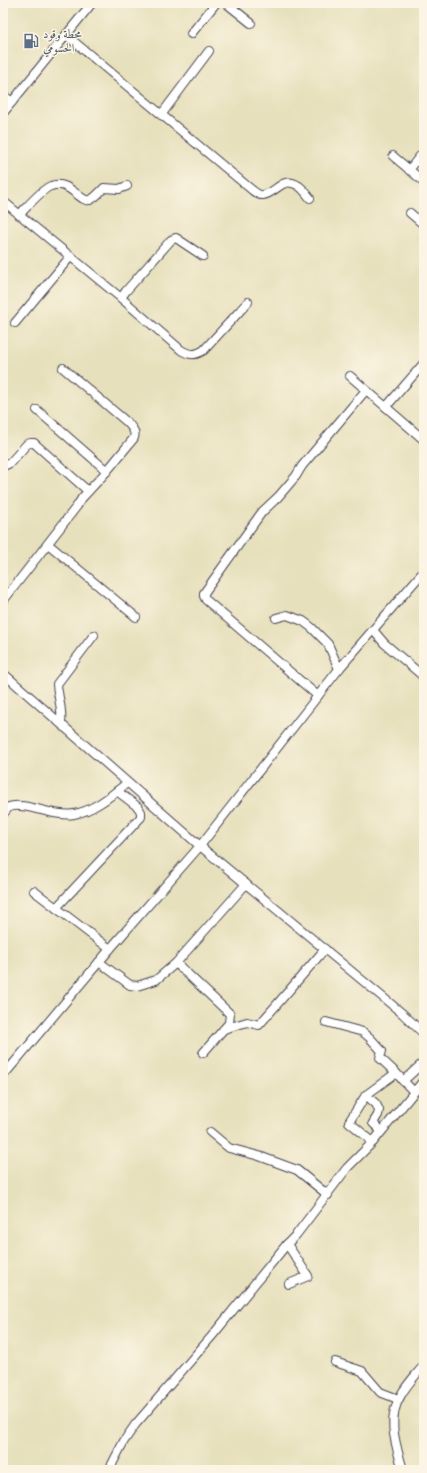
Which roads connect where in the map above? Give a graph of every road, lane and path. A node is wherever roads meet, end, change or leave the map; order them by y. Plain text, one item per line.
1 (92, 3) edge
2 (216, 3) edge
3 (226, 3) edge
4 (251, 24) dead end
5 (191, 34) dead end
6 (66, 35) junction
7 (209, 51) dead end
8 (3, 95) edge
9 (12, 102) junction
10 (3, 113) edge
11 (161, 115) junction
12 (424, 151) edge
13 (393, 156) dead end
14 (409, 170) junction
15 (424, 182) edge
16 (127, 186) dead end
17 (310, 198) dead end
18 (3, 201) edge
19 (410, 214) dead end
20 (19, 215) junction
21 (424, 225) edge
22 (203, 256) dead end
23 (70, 257) junction
24 (121, 298) junction
25 (248, 302) dead end
26 (14, 323) dead end
27 (424, 363) edge
28 (64, 368) dead end
29 (350, 376) dead end
30 (366, 390) junction
31 (386, 407) junction
32 (37, 410) dead end
33 (424, 440) edge
34 (3, 465) edge
35 (106, 471) junction
36 (88, 491) junction
37 (48, 544) junction
38 (424, 570) edge
39 (3, 600) edge
40 (136, 616) dead end
41 (276, 618) dead end
42 (374, 630) junction
43 (94, 635) dead end
44 (339, 669) junction
45 (3, 673) edge
46 (424, 676) edge
47 (318, 696) junction
48 (61, 723) junction
49 (127, 783) junction
50 (117, 791) junction
51 (3, 814) edge
52 (200, 846) junction
53 (246, 884) junction
54 (34, 891) dead end
55 (56, 908) junction
56 (110, 949) junction
57 (324, 949) junction
58 (99, 962) junction
59 (176, 963) junction
60 (326, 1022) dead end
61 (224, 1029) junction
62 (424, 1034) edge
63 (203, 1053) dead end
64 (424, 1062) edge
65 (396, 1073) junction
66 (3, 1076) edge
67 (424, 1080) edge
68 (403, 1081) junction
69 (414, 1092) junction
70 (366, 1095) junction
71 (381, 1131) junction
72 (210, 1132) dead end
73 (372, 1142) junction
74 (328, 1195) junction
75 (287, 1244) junction
76 (289, 1284) dead end
77 (335, 1362) dead end
78 (424, 1365) edge
79 (398, 1399) junction
80 (109, 1470) edge
81 (404, 1470) edge

1 - 6 street
2 - 5 street
3 - 4 street
6 - 9 street
6 - 11 street
7 - 11 street
8 - 9 street
9 - 10 street
11 - 17 street
12 - 14 street
13 - 14 street
14 - 15 street
16 - 20 street
18 - 20 street
19 - 21 street
20 - 23 street
22 - 24 street
23 - 24 street
23 - 26 street
24 - 25 street
27 - 31 street
28 - 35 street
29 - 30 street
30 - 31 street
30 - 47 street
31 - 33 street
32 - 35 street
34 - 36 street
35 - 36 street
36 - 37 street
37 - 39 street
37 - 40 street
38 - 42 street
41 - 44 street
42 - 44 street
42 - 46 street
43 - 48 street
44 - 47 street
45 - 48 street
47 - 52 street
48 - 49 street
49 - 50 street
49 - 52 street
50 - 51 street
50 - 55 street
52 - 53 street
52 - 56 street
53 - 57 street
53 - 59 street
54 - 55 street
55 - 56 street
56 - 58 street
57 - 61 street
57 - 62 street
58 - 59 street
58 - 66 street
59 - 61 street
60 - 65 street
61 - 63 street
64 - 68 street
65 - 68 street
65 - 70 street
67 - 69 street
68 - 69 street
69 - 71 street
70 - 71 street
70 - 73 street
71 - 73 street
72 - 74 street
73 - 74 street
74 - 75 street
75 - 76 street
75 - 80 street
77 - 79 street
78 - 79 street
79 - 81 street

